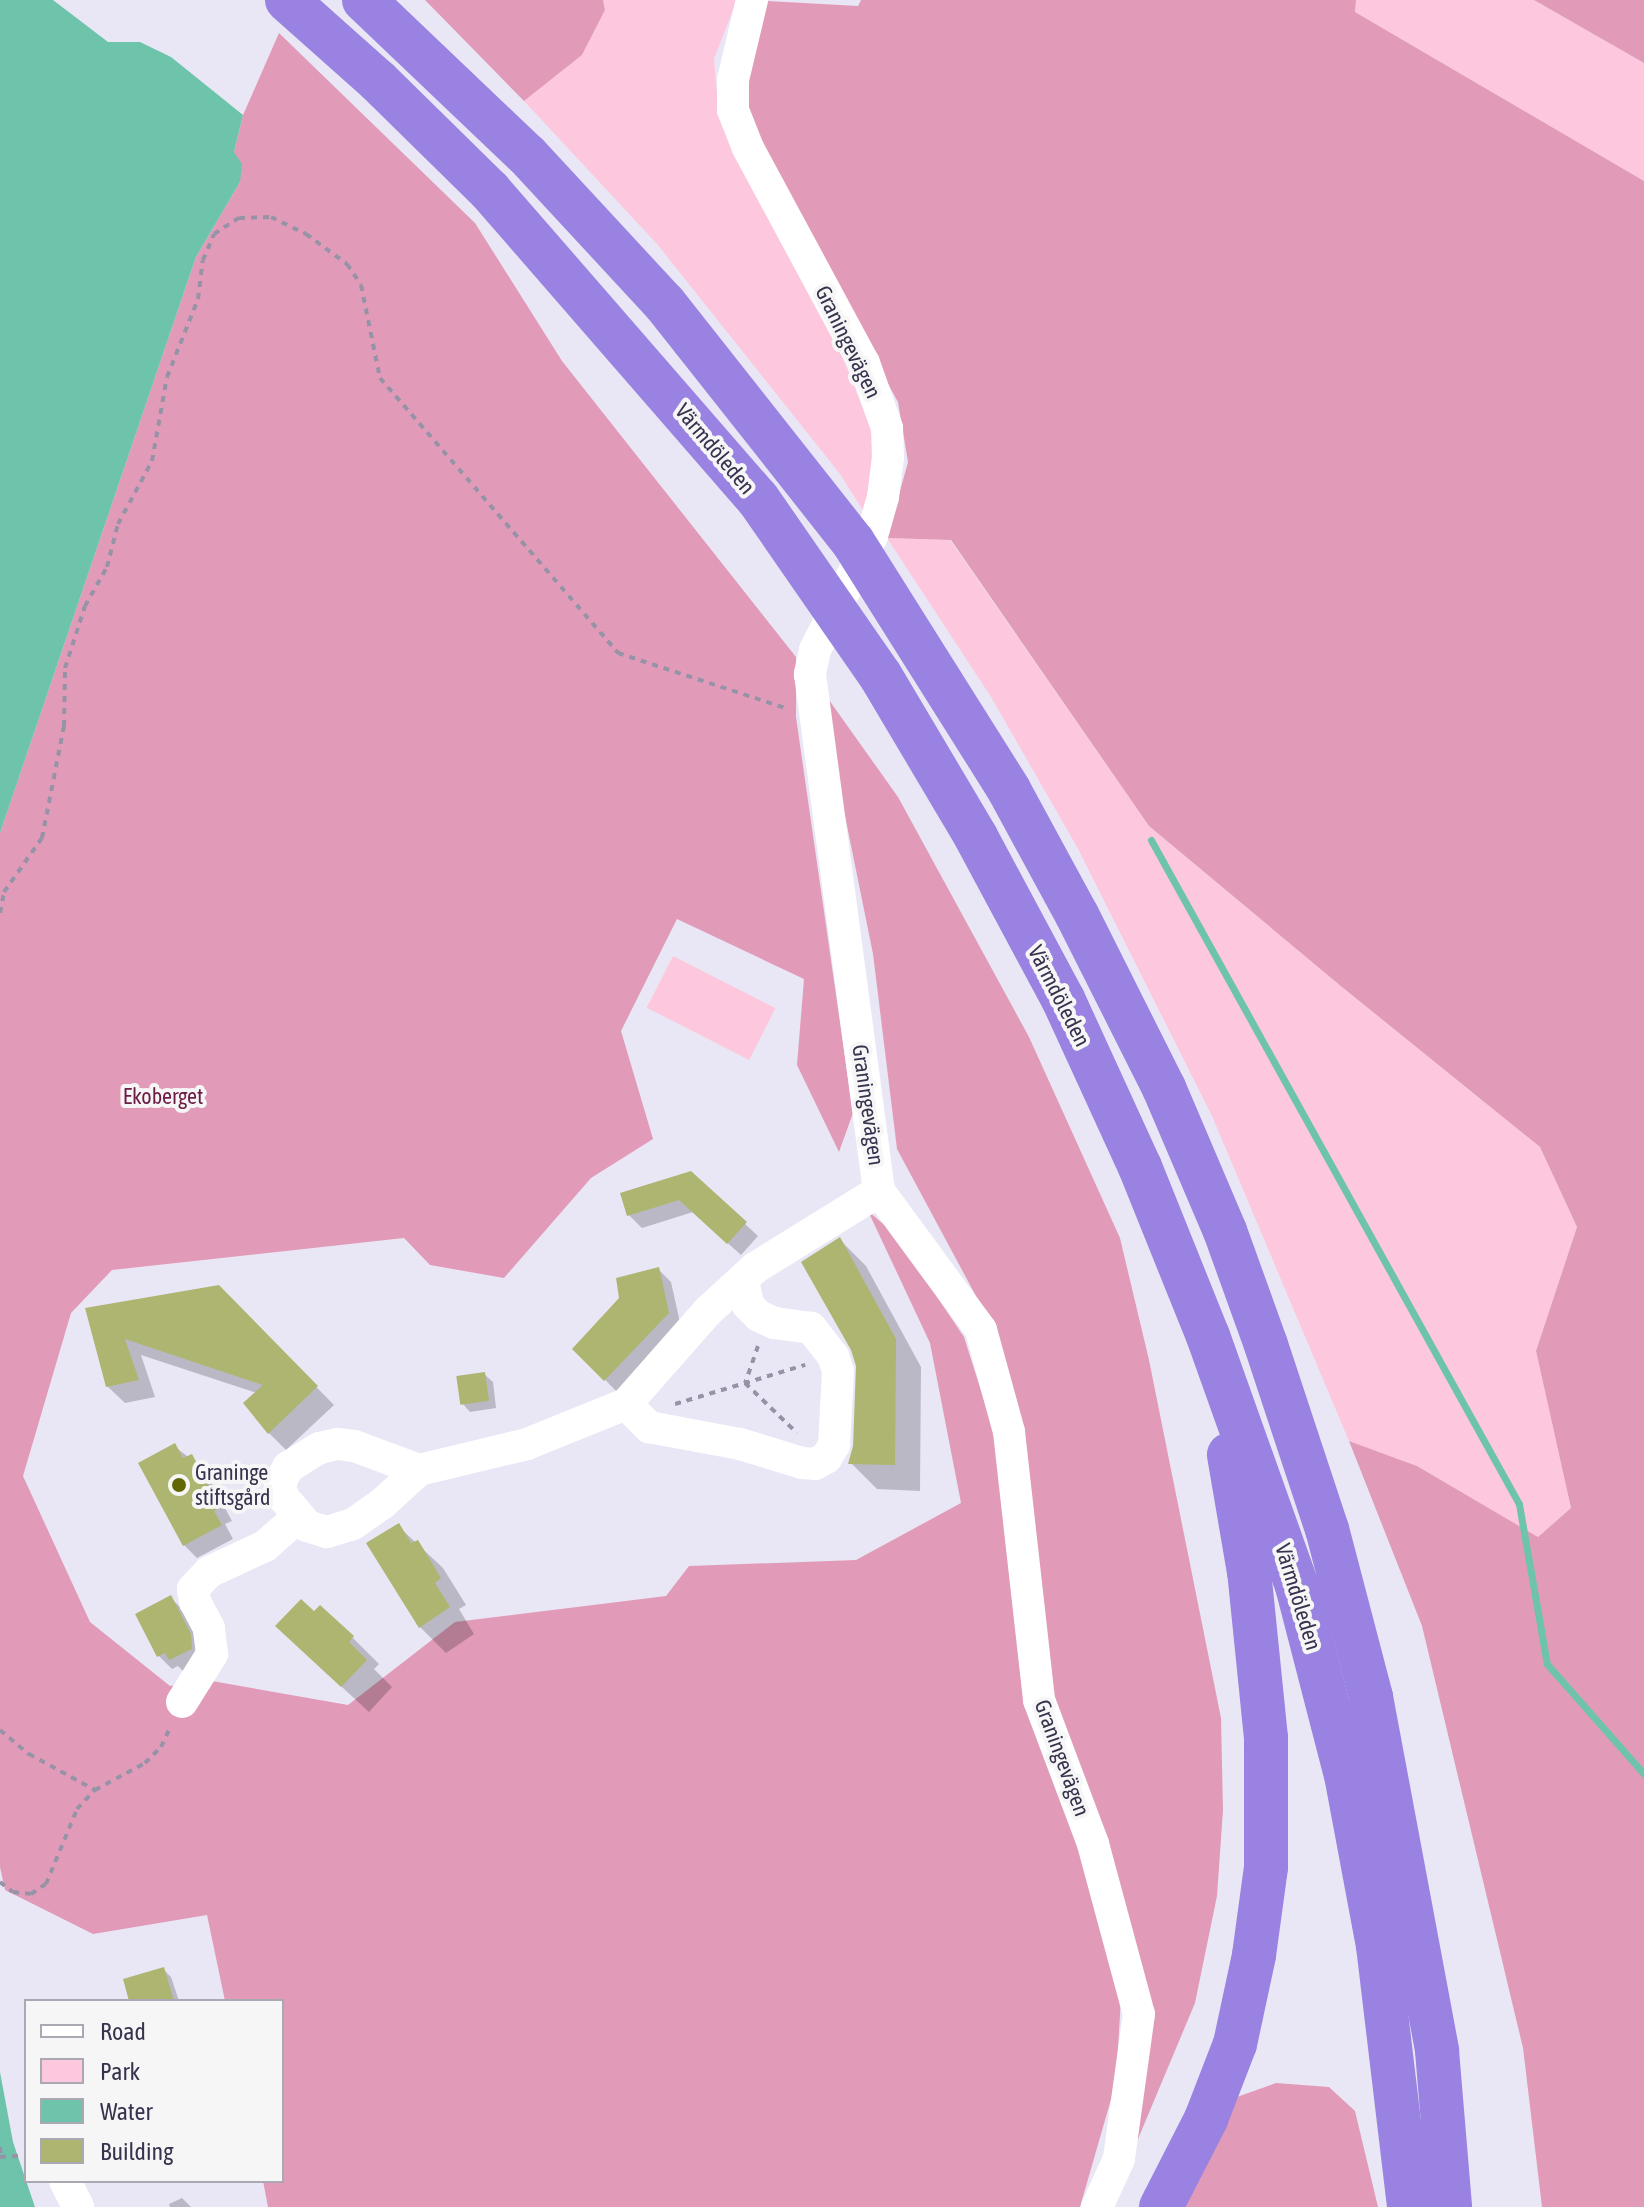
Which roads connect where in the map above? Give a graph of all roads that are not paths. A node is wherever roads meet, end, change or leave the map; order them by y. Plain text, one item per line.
1 (287, 0) edge
2 (364, 0) edge
3 (752, 0) edge
4 (879, 1191) junction
5 (743, 1279) junction
6 (1208, 1336) junction
7 (630, 1410) junction
8 (419, 1470) junction
9 (298, 1517) junction
10 (182, 1702) road end
11 (1409, 1886) junction
12 (66, 2183) edge
13 (78, 2207) edge
14 (1097, 2207) edge
15 (1161, 2207) edge
16 (1409, 2207) edge
17 (1450, 2207) edge
18 (1479, 2207) edge

1 - 6 highway, Värmdöleden
2 - 11 highway, Värmdöleden
3 - 4 street, Graningevägen
4 - 5 street
4 - 14 street, Graningevägen
5 - 7 street
5 - 7 street
6 - 15 highway
6 - 16 highway, Värmdöleden
7 - 8 street
8 - 9 street
8 - 9 street
9 - 10 street
11 - 17 highway, Värmdöleden
11 - 18 highway
12 - 13 street

